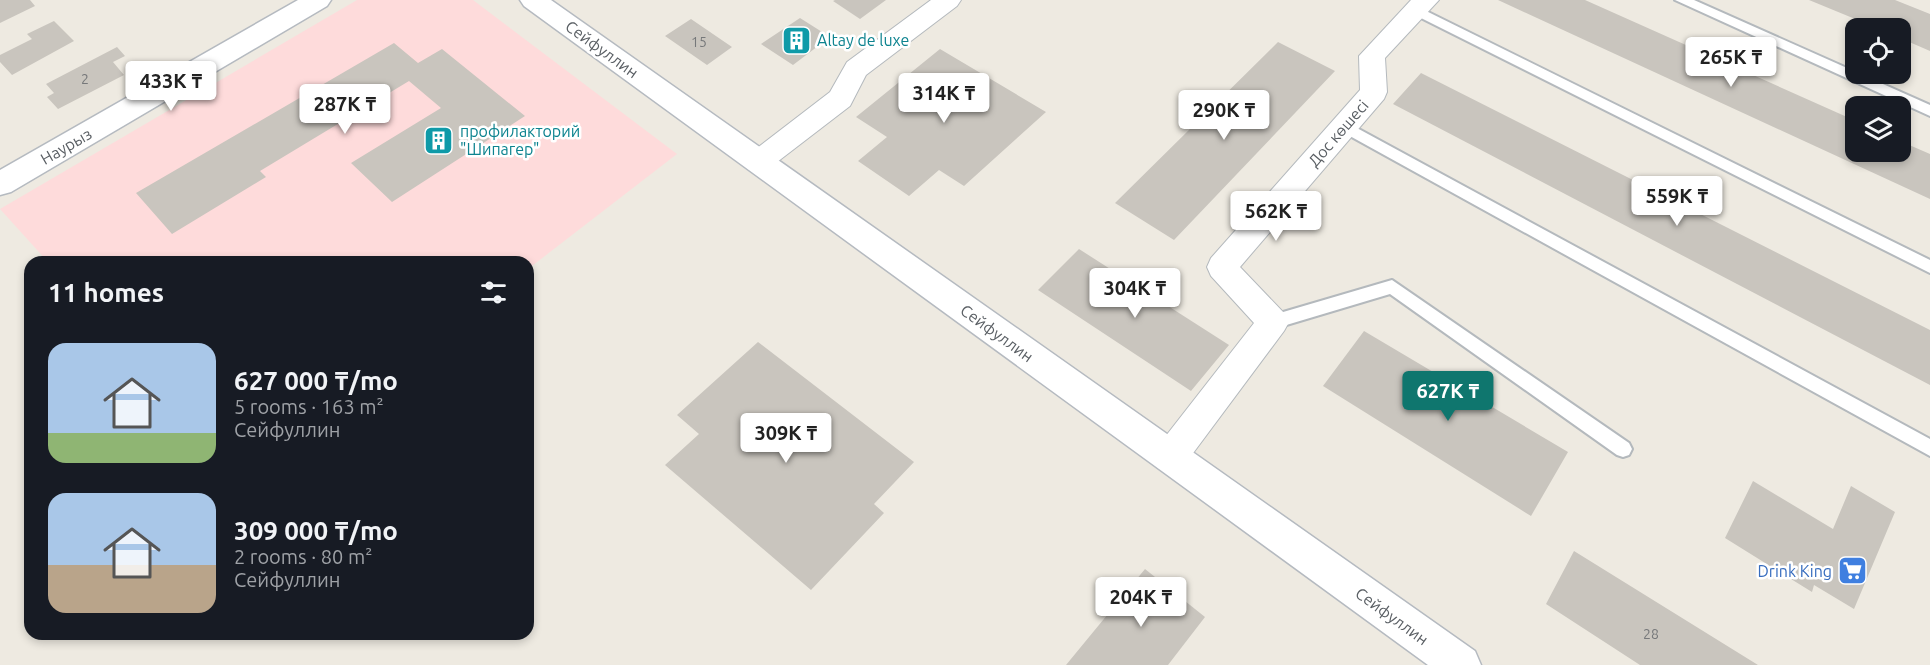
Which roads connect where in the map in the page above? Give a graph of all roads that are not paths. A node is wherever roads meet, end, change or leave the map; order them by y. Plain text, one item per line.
1 (318, 0) edge
2 (533, 0) edge
3 (948, 0) edge
4 (1682, 0) edge
5 (1421, 5) edge
6 (1930, 111) edge
7 (1344, 126) junction
8 (758, 162) junction
9 (2, 178) edge
10 (1930, 267) edge
11 (1273, 322) junction
12 (1930, 448) edge
13 (1623, 449) dead end
14 (1170, 457) junction
15 (1461, 665) edge

1 - 9 street, Наурыз
2 - 8 street, Сейфуллин
3 - 8 street
4 - 6 lane
5 - 7 street, Дос көшесі
5 - 10 lane
7 - 11 street, Дос көшесі
7 - 12 lane
8 - 14 street, Сейфуллин
11 - 13 lane
11 - 14 street
14 - 15 street, Сейфуллин

